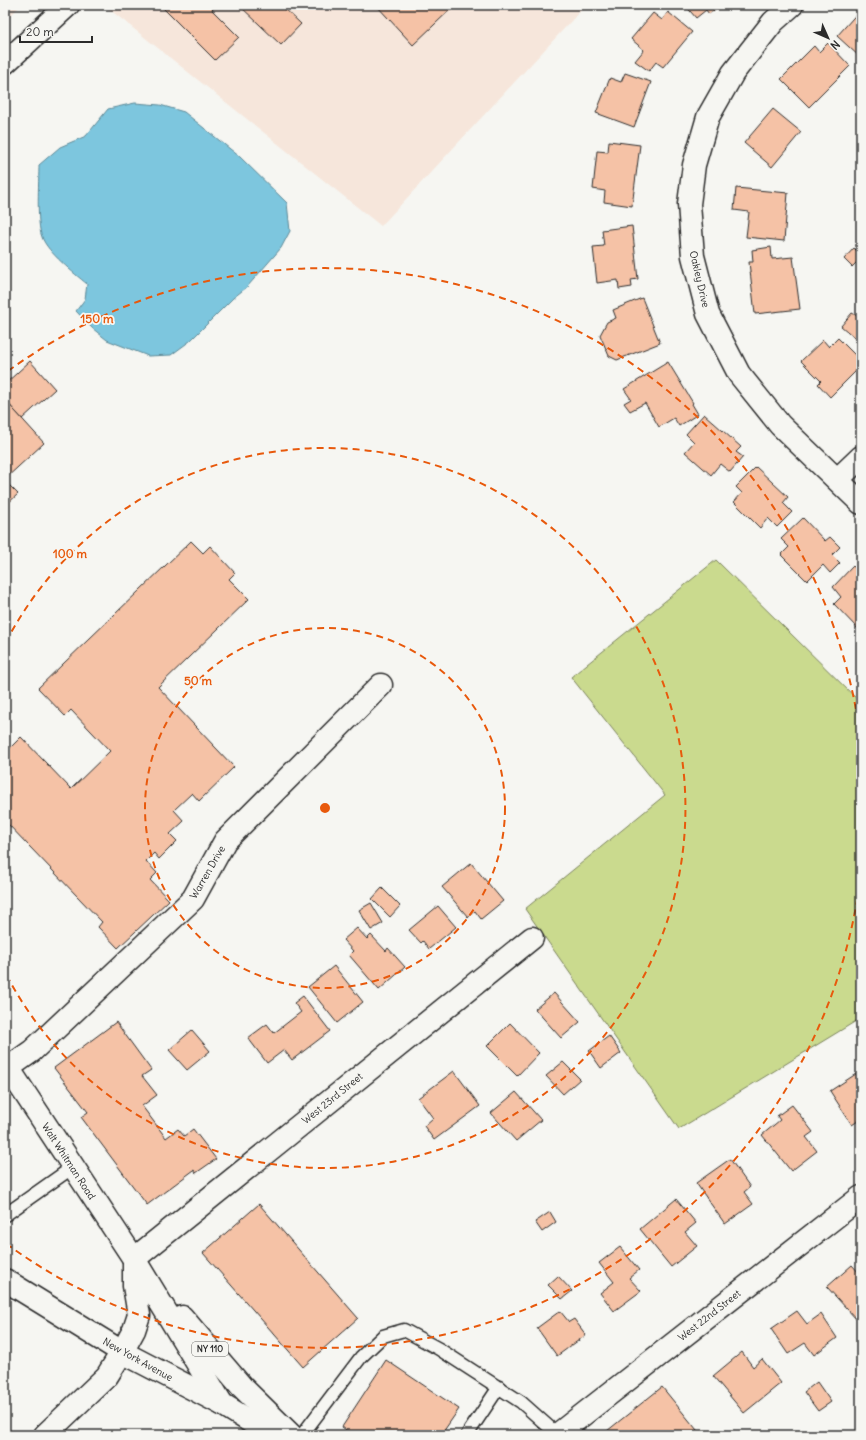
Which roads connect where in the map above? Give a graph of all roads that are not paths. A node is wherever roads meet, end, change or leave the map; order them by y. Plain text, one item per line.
1 (68, 5) edge
2 (792, 5) edge
3 (5, 63) edge
4 (861, 457) edge
5 (838, 479) junction
6 (861, 503) edge
7 (381, 685) dead end
8 (532, 938) dead end
9 (6, 1066) edge
10 (73, 1167) junction
11 (861, 1197) edge
12 (5, 1215) edge
13 (134, 1259) junction
14 (5, 1280) edge
15 (122, 1352) junction
16 (498, 1387) junction
17 (222, 1404) junction
18 (45, 1435) edge
19 (272, 1435) edge
20 (291, 1435) edge
21 (302, 1435) edge
22 (467, 1435) edge
23 (558, 1435) edge

1 - 3 street
2 - 5 street, Oakley Drive
4 - 5 street
5 - 6 street, Oakley Drive
7 - 9 street, Warren Drive
8 - 13 street, West 23rd Street
9 - 10 street, Walt Whitman Road / NY 110
10 - 12 lane
10 - 13 street, Walt Whitman Road / NY 110
11 - 23 street, West 22nd Street
13 - 15 street
13 - 17 street, Walt Whitman Road / NY 110
13 - 20 street, Walt Whitman Road / NY 110
14 - 15 street, New York Avenue
15 - 17 street, New York Avenue
15 - 18 street
16 - 21 lane
16 - 22 lane
16 - 23 lane
17 - 19 street, New York Avenue / NY 110

